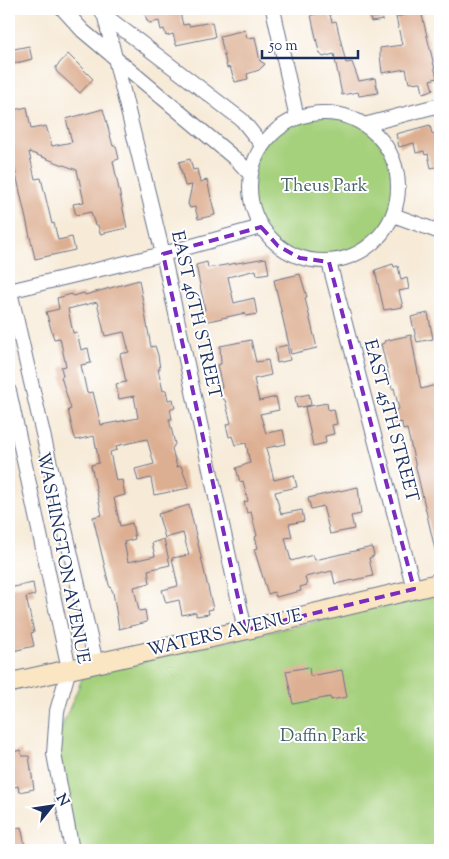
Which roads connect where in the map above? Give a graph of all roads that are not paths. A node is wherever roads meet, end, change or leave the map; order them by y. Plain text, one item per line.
1 (63, 9) edge
2 (273, 9) edge
3 (102, 11) edge
4 (116, 59) junction
5 (440, 105) edge
6 (297, 118) junction
7 (364, 125) junction
8 (262, 145) junction
9 (250, 174) junction
10 (393, 215) junction
11 (261, 227) junction
12 (440, 232) edge
13 (163, 254) junction
14 (329, 262) junction
15 (9, 290) edge
16 (9, 391) edge
17 (440, 583) edge
18 (414, 589) junction
19 (245, 630) junction
20 (96, 663) junction
21 (69, 669) junction
22 (9, 684) edge
23 (72, 850) edge

1 - 4 street
2 - 6 street
3 - 4 street, EAST 46TH STREET
3 - 8 street
4 - 9 street
4 - 13 street, EAST 46TH STREET
5 - 7 street
6 - 7 street
6 - 8 street
7 - 10 street
8 - 9 street
9 - 11 street
10 - 12 street
10 - 14 street
11 - 13 street
11 - 14 street
13 - 15 street
13 - 19 street, EAST 46TH STREET
14 - 18 street, EAST 45TH STREET
15 - 20 street, WASHINGTON AVENUE
16 - 21 street, WASHINGTON AVENUE
17 - 18 main road, WATERS AVENUE
18 - 19 main road, WATERS AVENUE
19 - 20 main road, WATERS AVENUE
20 - 21 main road, WATERS AVENUE
21 - 22 main road, WATERS AVENUE
21 - 23 street, WASHINGTON AVENUE

